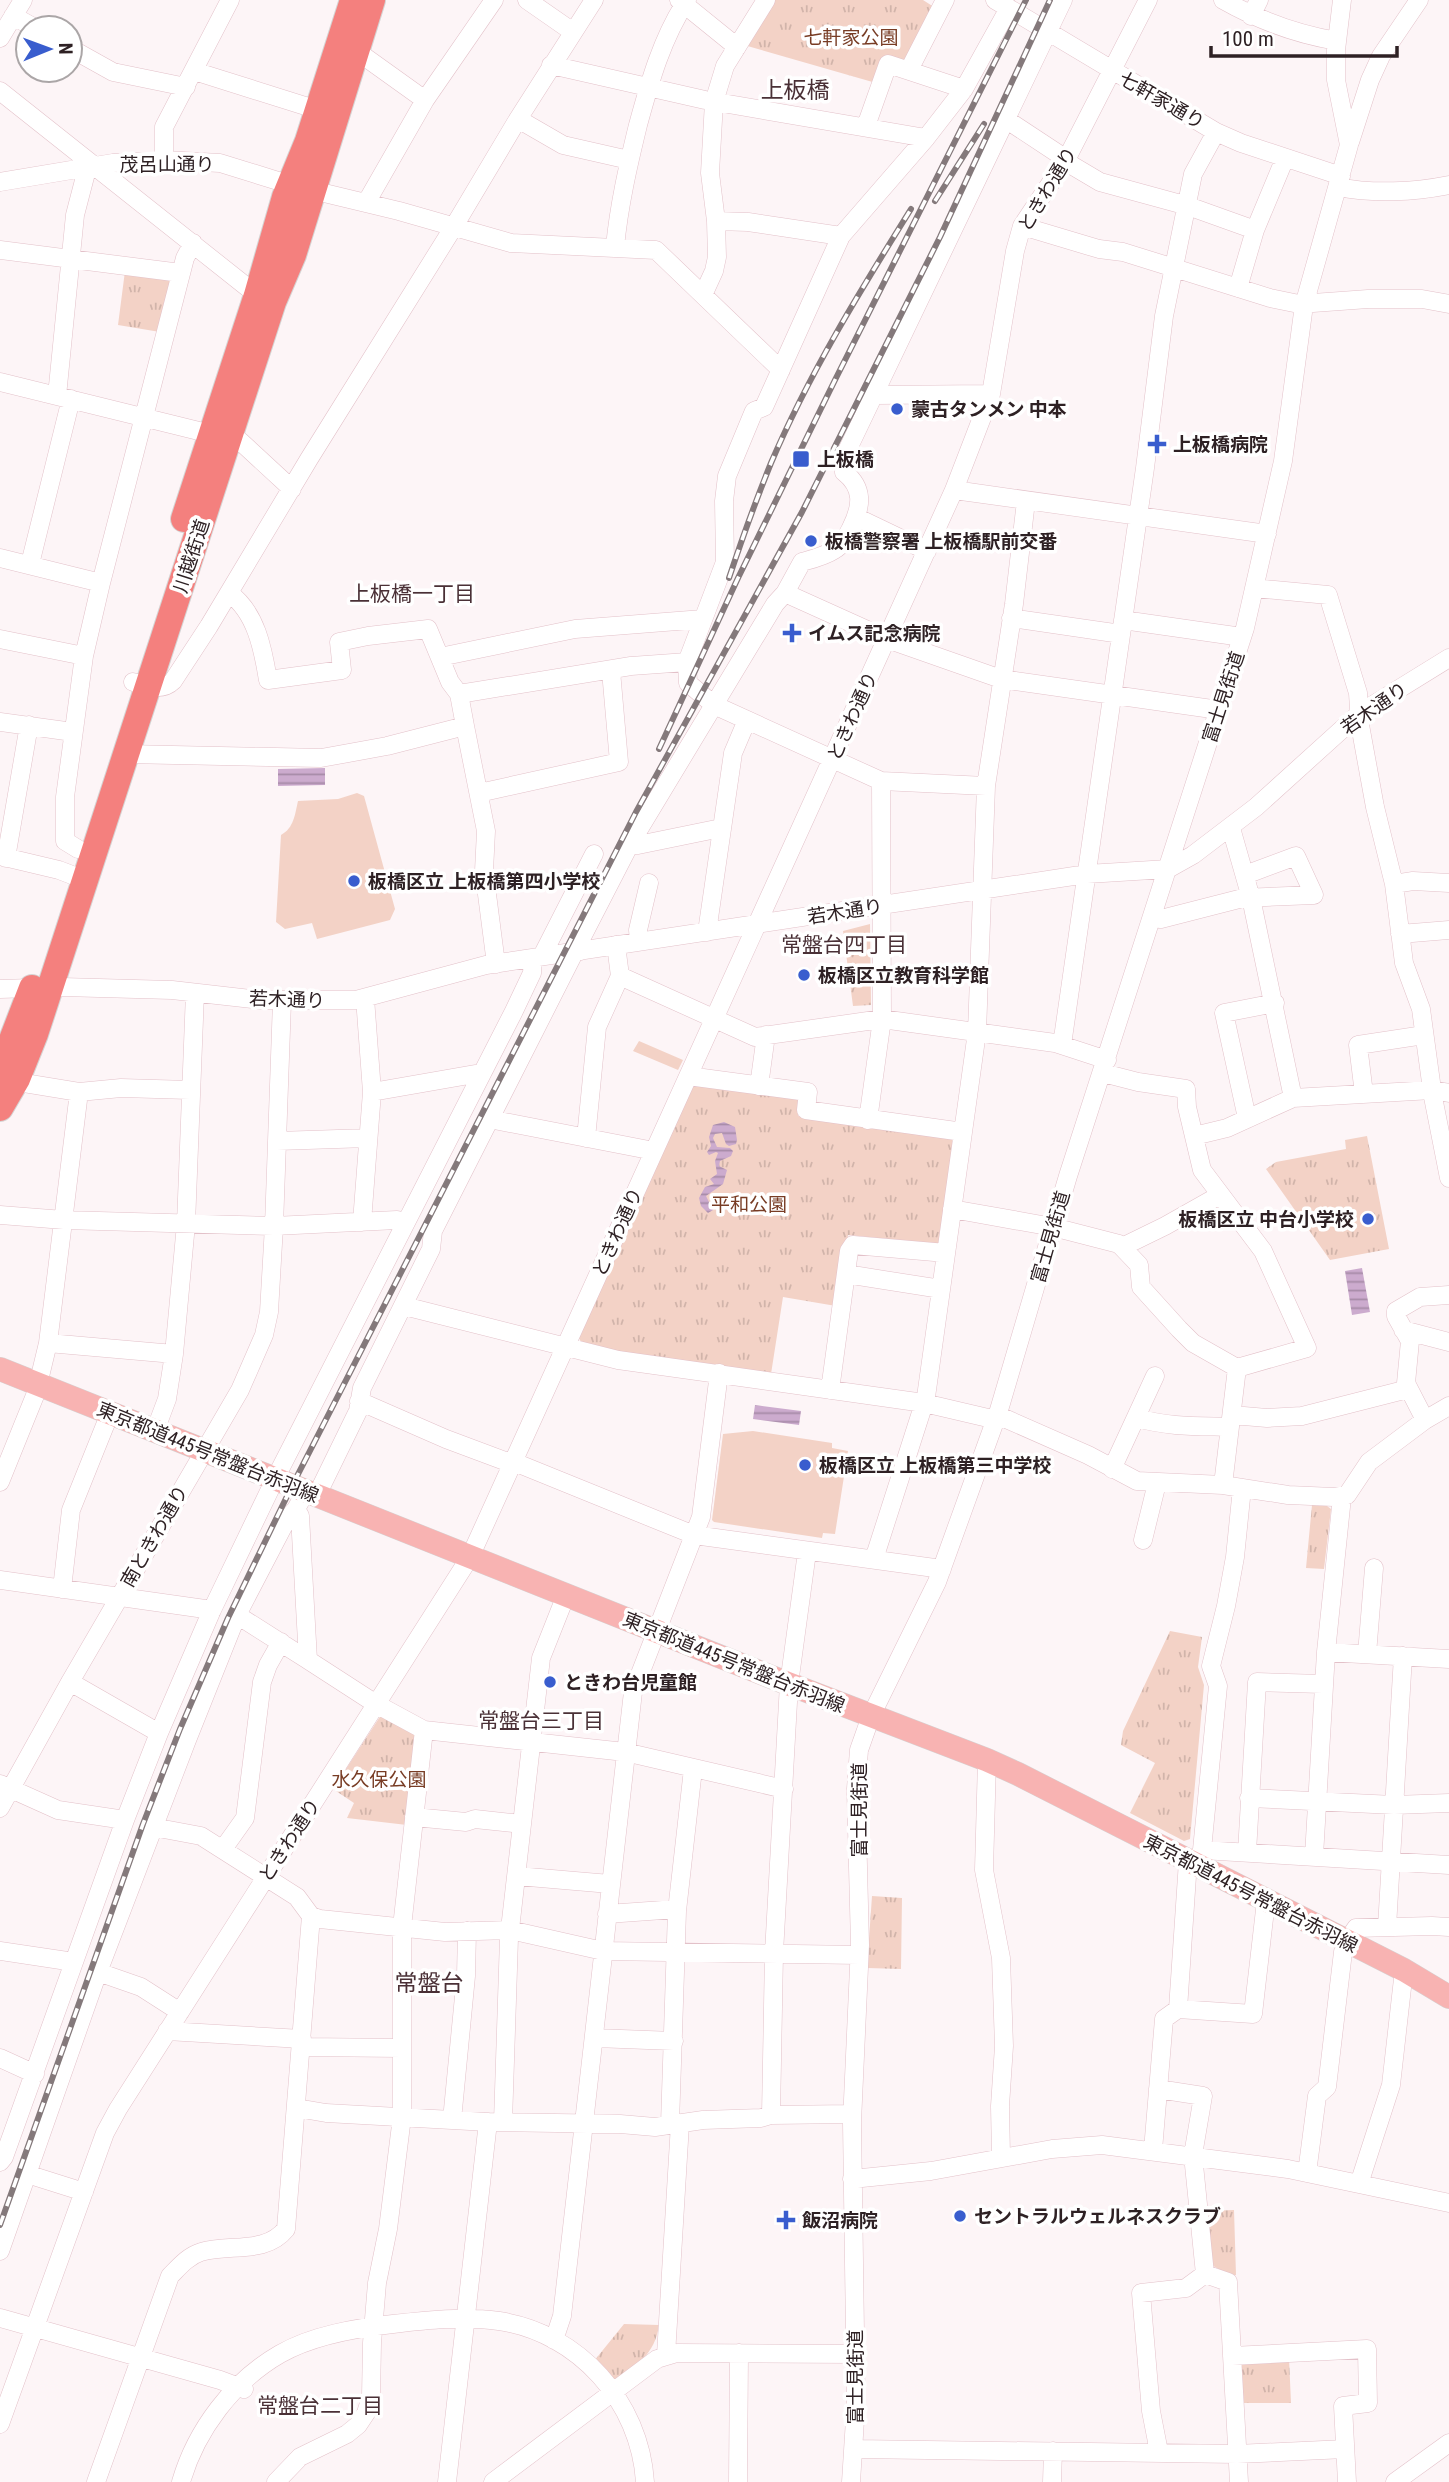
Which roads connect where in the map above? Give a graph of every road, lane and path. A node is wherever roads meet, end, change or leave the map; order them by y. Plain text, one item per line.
1 (23, 0) edge
2 (353, 0) edge
3 (372, 0) edge
4 (494, 0) edge
5 (527, 0) edge
6 (594, 0) edge
7 (766, 0) edge
8 (945, 0) edge
9 (1063, 0) edge
10 (1148, 0) edge
11 (1223, 0) edge
12 (1342, 0) edge
13 (1419, 0) edge
14 (226, 1) edge
15 (684, 1) edge
16 (1002, 4) edge
17 (1255, 8) edge
18 (13, 16) joint
19 (573, 32) junction
20 (1050, 32) junction
21 (0, 38) edge
22 (1337, 41) junction
23 (737, 47) junction
24 (355, 53) junction
25 (84, 56) edge
26 (551, 65) junction
27 (909, 70) junction
28 (194, 71) junction
29 (1113, 72) junction
30 (186, 87) junction
31 (648, 88) junction
32 (964, 89) junction
33 (0, 92) edge
34 (425, 100) junction
35 (713, 102) junction
36 (318, 110) junction
37 (518, 119) junction
38 (1007, 120) junction
39 (866, 126) junction
40 (1216, 132) junction
41 (926, 138) junction
42 (1349, 145) junction
43 (1285, 158) junction
44 (164, 160) junction
45 (629, 160) junction
46 (1066, 160) junction
47 (91, 168) junction
48 (0, 182) edge
49 (1339, 182) junction
50 (1449, 185) edge
51 (301, 187) junction
52 (366, 203) junction
53 (1188, 206) junction
54 (716, 221) junction
55 (1022, 226) junction
56 (453, 228) junction
57 (1255, 230) junction
58 (841, 236) junction
59 (193, 243) junction
60 (615, 247) junction
61 (0, 250) edge
62 (70, 259) junction
63 (1172, 267) junction
64 (181, 273) junction
65 (1238, 288) junction
66 (703, 295) junction
67 (265, 299) junction
68 (1449, 304) edge
69 (1304, 305) junction
70 (781, 370) junction
71 (0, 382) edge
72 (991, 394) junction
73 (875, 395) junction
74 (64, 397) junction
75 (145, 417) junction
76 (220, 435) junction
77 (292, 489) junction
78 (954, 490) junction
79 (1026, 501) junction
80 (1138, 515) junction
81 (856, 517) junction
82 (1267, 534) junction
83 (927, 551) junction
84 (0, 558) edge
85 (30, 564) junction
86 (101, 583) junction
87 (1254, 588) junction
88 (229, 593) junction
89 (785, 593) junction
90 (1011, 618) junction
91 (703, 619) junction
92 (1122, 627) junction
93 (1242, 637) junction
94 (0, 639) edge
95 (887, 639) junction
96 (84, 656) junction
97 (440, 657) junction
98 (1449, 658) edge
99 (687, 662) junction
100 (611, 671) junction
101 (1001, 679) junction
102 (140, 684) junction
103 (459, 694) junction
104 (1112, 695) junction
105 (714, 705) junction
106 (1219, 710) junction
107 (1360, 713) junction
108 (747, 720) junction
109 (0, 722) edge
110 (29, 726) junction
111 (465, 726) junction
112 (73, 732) junction
113 (126, 754) junction
114 (832, 759) junction
115 (881, 781) junction
116 (986, 786) junction
117 (479, 793) junction
118 (721, 828) junction
119 (1231, 828) junction
120 (630, 844) junction
121 (78, 849) junction
122 (594, 854) dead end
123 (3, 857) edge
124 (1168, 869) junction
125 (1087, 874) junction
126 (1245, 875) junction
127 (77, 878) junction
128 (649, 883) dead end
129 (1449, 883) edge
130 (1394, 884) junction
131 (983, 890) junction
132 (1251, 898) junction
133 (880, 906) junction
134 (1153, 918) junction
135 (757, 925) junction
136 (1449, 930) edge
137 (707, 932) junction
138 (1400, 934) junction
139 (639, 942) junction
140 (616, 945) junction
141 (576, 951) junction
142 (539, 957) junction
143 (496, 964) junction
144 (620, 976) junction
145 (41, 987) junction
146 (0, 989) edge
147 (195, 993) junction
148 (365, 998) junction
149 (282, 1001) junction
150 (1275, 1003) junction
151 (713, 1019) junction
152 (882, 1019) junction
153 (977, 1032) junction
154 (766, 1035) junction
155 (1424, 1035) junction
156 (1062, 1045) junction
157 (1105, 1067) junction
158 (8, 1075) edge
159 (688, 1076) junction
160 (480, 1077) junction
161 (759, 1086) junction
162 (190, 1090) junction
163 (372, 1091) junction
164 (1441, 1091) edge
165 (79, 1092) junction
166 (1364, 1094) junction
167 (1293, 1098) junction
168 (0, 1108) edge
169 (1247, 1118) junction
170 (489, 1119) junction
171 (868, 1120) junction
172 (963, 1132) junction
173 (1194, 1136) junction
174 (368, 1138) junction
175 (586, 1138) junction
176 (277, 1141) junction
177 (654, 1151) junction
178 (1449, 1178) edge
179 (1220, 1195) junction
180 (952, 1209) junction
181 (0, 1215) edge
182 (64, 1220) junction
183 (362, 1222) junction
184 (406, 1222) junction
185 (186, 1224) junction
186 (274, 1226) junction
187 (1053, 1227) junction
188 (1122, 1247) junction
189 (946, 1253) junction
190 (846, 1274) junction
191 (941, 1289) junction
192 (1449, 1295) edge
193 (404, 1306) junction
194 (1404, 1330) junction
195 (1449, 1342) edge
196 (48, 1343) junction
197 (565, 1346) junction
198 (174, 1354) junction
199 (1237, 1368) junction
200 (0, 1369) edge
201 (719, 1373) junction
202 (1155, 1376) dead end
203 (38, 1384) junction
204 (1408, 1389) junction
205 (830, 1390) junction
206 (359, 1401) junction
207 (924, 1403) junction
208 (1449, 1406) edge
209 (110, 1413) junction
210 (996, 1417) junction
211 (1137, 1418) junction
212 (1425, 1420) junction
213 (1231, 1421) junction
214 (155, 1431) junction
215 (204, 1450) junction
216 (513, 1463) junction
217 (1112, 1469) junction
218 (275, 1479) junction
219 (0, 1482) edge
220 (1157, 1483) junction
221 (1223, 1485) junction
222 (1242, 1488) junction
223 (1342, 1497) junction
224 (306, 1498) junction
225 (694, 1535) junction
226 (1143, 1540) dead end
227 (807, 1552) junction
228 (470, 1556) junction
229 (873, 1559) junction
230 (1374, 1568) dead end
231 (942, 1569) junction
232 (0, 1580) edge
233 (62, 1589) junction
234 (566, 1595) junction
235 (118, 1598) junction
236 (212, 1610) junction
237 (237, 1615) junction
238 (657, 1630) junction
239 (281, 1643) junction
240 (1326, 1652) junction
241 (1367, 1654) junction
242 (1403, 1656) junction
243 (1449, 1659) edge
244 (308, 1660) junction
245 (70, 1682) junction
246 (789, 1684) junction
247 (1324, 1685) junction
248 (376, 1704) junction
249 (871, 1716) junction
250 (424, 1730) junction
251 (159, 1733) junction
252 (531, 1743) junction
253 (625, 1752) junction
254 (987, 1760) junction
255 (693, 1769) junction
256 (5, 1786) edge
257 (784, 1789) junction
258 (1249, 1798) junction
259 (1317, 1802) junction
260 (1449, 1802) edge
261 (1394, 1805) junction
262 (0, 1808) edge
263 (414, 1817) junction
264 (125, 1820) junction
265 (523, 1824) junction
266 (153, 1827) junction
267 (223, 1849) junction
268 (1247, 1852) junction
269 (1314, 1856) junction
270 (1195, 1858) junction
271 (1391, 1862) junction
272 (1449, 1865) edge
273 (517, 1876) junction
274 (265, 1877) junction
275 (610, 1884) junction
276 (1266, 1900) junction
277 (677, 1909) junction
278 (607, 1914) junction
279 (311, 1916) junction
280 (402, 1927) junction
281 (1387, 1927) junction
282 (1449, 1927) edge
283 (510, 1930) junction
284 (467, 1931) junction
285 (1347, 1941) junction
286 (0, 1951) edge
287 (603, 1951) junction
288 (675, 1952) junction
289 (774, 1953) junction
290 (859, 1955) junction
291 (74, 1962) junction
292 (1404, 1970) junction
293 (98, 1972) junction
294 (1449, 1997) edge
295 (1178, 2009) junction
296 (180, 2012) junction
297 (167, 2031) junction
298 (595, 2038) junction
299 (674, 2040) junction
300 (302, 2043) junction
301 (402, 2048) junction
302 (0, 2058) edge
303 (35, 2074) junction
304 (1158, 2089) junction
305 (297, 2108) junction
306 (852, 2114) junction
307 (771, 2115) junction
308 (402, 2117) junction
309 (452, 2120) junction
310 (496, 2122) junction
311 (675, 2124) junction
312 (585, 2125) junction
313 (1153, 2150) junction
314 (1193, 2155) junction
315 (1001, 2157) junction
316 (0, 2162) edge
317 (1307, 2173) junction
318 (27, 2174) junction
319 (852, 2179) junction
320 (1359, 2184) junction
321 (84, 2192) junction
322 (1449, 2203) edge
323 (0, 2252) edge
324 (1205, 2274) junction
325 (0, 2318) edge
326 (465, 2322) junction
327 (34, 2328) junction
328 (373, 2329) junction
329 (554, 2340) junction
330 (740, 2353) junction
331 (856, 2354) junction
332 (666, 2355) junction
333 (1232, 2356) junction
334 (142, 2358) junction
335 (241, 2388) junction
336 (612, 2393) junction
337 (0, 2424) edge
338 (1449, 2443) edge
339 (854, 2449) junction
340 (1345, 2449) junction
341 (1053, 2451) junction
342 (1159, 2452) junction
343 (1237, 2454) junction
344 (96, 2482) edge
345 (181, 2482) edge
346 (189, 2482) edge
347 (276, 2482) edge
348 (447, 2482) edge
349 (493, 2482) edge
350 (639, 2482) edge
351 (645, 2482) edge
352 (738, 2482) edge
353 (851, 2482) edge
354 (1052, 2482) edge
355 (1239, 2482) edge
356 (1347, 2482) edge
357 (1395, 2482) edge

1 - 18 street
2 - 36 highway, 川越街道
3 - 24 highway, 川越街道
4 - 34 street
5 - 19 street
6 - 19 street
7 - 23 street
8 - 27 street
9 - 20 street
10 - 29 street, ときわ通り
11 - 17 street
12 - 22 street, 富士見街道
13 - 42 street
14 - 28 street
15 - 23 street
15 - 31 street
16 - 20 street, 七軒家通り
16 - 32 street
17 - 22 street
18 - 21 street
19 - 26 street
20 - 29 street, 七軒家通り
20 - 38 street
22 - 42 street, 富士見街道
23 - 35 street
24 - 34 street
24 - 51 highway, 川越街道
25 - 30 street
26 - 31 street
26 - 37 street
27 - 32 street
27 - 39 street
28 - 30 street
28 - 36 street
29 - 40 street, 七軒家通り
29 - 46 street, ときわ通り
30 - 44 street
31 - 35 street
31 - 45 street
32 - 41 street
33 - 47 street
34 - 52 street
35 - 39 street
35 - 54 street
36 - 51 highway, 川越街道
37 - 45 street
37 - 56 street
38 - 46 street
38 - 73 street
39 - 41 street
40 - 43 street, 七軒家通り
40 - 53 street
41 - 58 street
42 - 49 street, 富士見街道
43 - 49 street, 七軒家通り
43 - 57 street
44 - 47 street, 茂呂山通り
44 - 51 street, 茂呂山通り
45 - 60 street
46 - 53 street
46 - 55 street, ときわ通り
47 - 48 street, 茂呂山通り
47 - 59 street
47 - 62 street
49 - 50 street, 七軒家通り
49 - 69 street, 富士見街道
51 - 52 street, 茂呂山通り
51 - 67 highway, 川越街道
52 - 56 street, 茂呂山通り
53 - 57 street
53 - 63 street
54 - 58 street
54 - 66 street
55 - 63 street
55 - 72 street, ときわ通り
56 - 60 street, 茂呂山通り
56 - 77 street
57 - 65 street
58 - 70 street
59 - 64 street
59 - 67 street
60 - 66 street, 茂呂山通り
61 - 62 street
62 - 64 street
62 - 74 street
63 - 65 street
63 - 80 street
64 - 75 street
65 - 69 street
66 - 70 street, 茂呂山通り
67 - 76 highway, 川越街道
68 - 69 street
69 - 82 street, 富士見街道
70 - 91 street
71 - 74 street
72 - 73 street
72 - 78 street, ときわ通り
73 - 81 street
74 - 75 street
74 - 85 street
75 - 76 street
75 - 86 street
76 - 77 street
76 - 102 highway, 川越街道
77 - 88 street
78 - 79 street
78 - 83 street, ときわ通り
79 - 80 street
79 - 90 street
80 - 82 street
80 - 92 street
81 - 83 street
81 - 89 street
82 - 87 street, 富士見街道
83 - 95 street, ときわ通り
84 - 85 street
85 - 86 street
86 - 96 street
87 - 93 street, 富士見街道
87 - 107 street
88 - 97 street
88 - 102 street
89 - 95 street
89 - 105 street
90 - 92 street
90 - 101 street
91 - 97 street
91 - 99 street
92 - 93 street
92 - 104 street
93 - 106 street, 富士見街道
94 - 96 street
95 - 101 street
95 - 114 street, ときわ通り
96 - 112 street
97 - 103 street
98 - 107 street, 若木通り
99 - 100 street
99 - 105 street
100 - 103 street
100 - 117 street
101 - 104 street
101 - 116 street
102 - 113 highway, 川越街道
102 - 121 highway, 川越街道
103 - 111 street
104 - 106 street
104 - 125 street
105 - 108 street
105 - 120 street
106 - 124 street, 富士見街道
107 - 119 street, 若木通り
107 - 130 street
108 - 114 street
108 - 118 street
109 - 110 street
110 - 112 street
110 - 123 street
111 - 113 street
111 - 117 street
112 - 121 street
113 - 127 highway, 川越街道
114 - 115 street
114 - 135 street, ときわ通り
115 - 116 street
115 - 133 street
116 - 131 street
117 - 143 street
118 - 120 street
118 - 137 street
119 - 124 street, 若木通り
119 - 126 street
120 - 141 street
121 - 127 highway, 川越街道
122 - 142 street
123 - 127 street
124 - 125 street, 若木通り
124 - 134 street, 富士見街道
125 - 131 street, 若木通り
125 - 156 street
126 - 132 street
126 - 132 street
127 - 145 highway, 川越街道
128 - 139 street
129 - 130 street
130 - 138 street
131 - 133 street, 若木通り
131 - 153 street
132 - 134 street
132 - 150 street
133 - 135 street, 若木通り
133 - 152 street
134 - 157 street, 富士見街道
135 - 137 street, 若木通り
135 - 151 street, ときわ通り
136 - 138 street
137 - 139 street, 若木通り
138 - 155 street
139 - 140 street, 若木通り
140 - 141 street, 若木通り
140 - 144 street
141 - 142 street, 若木通り
141 - 170 street
142 - 143 street, 若木通り
142 - 160 street
143 - 148 street, 若木通り
144 - 151 street
144 - 175 street
145 - 146 street, 若木通り
145 - 147 street, 若木通り
145 - 158 highway, 川越街道
147 - 149 street, 若木通り
147 - 162 street
148 - 149 street, 若木通り
148 - 163 street
149 - 176 street, 南ときわ通り
150 - 167 street
150 - 169 street
151 - 154 street
151 - 159 street, ときわ通り
152 - 153 street
152 - 154 street
152 - 171 street
153 - 156 street
153 - 172 street
154 - 161 street
155 - 164 street
155 - 166 street
156 - 157 street
157 - 173 street
157 - 187 street, 富士見街道
158 - 165 street
158 - 168 highway, 川越街道
159 - 161 street
159 - 177 street, ときわ通り
160 - 163 street
160 - 184 street
161 - 171 street
162 - 165 street
162 - 185 street
163 - 174 street
164 - 166 street
164 - 178 street
165 - 182 street
166 - 167 street
167 - 169 street
169 - 173 street
170 - 175 street
170 - 193 street
171 - 172 street
172 - 180 street
173 - 179 street
174 - 176 street
174 - 183 street
175 - 177 street
176 - 186 street, 南ときわ通り
177 - 197 street, ときわ通り
179 - 188 street
179 - 199 street
180 - 187 street
180 - 189 street
181 - 182 street
182 - 185 street
182 - 196 street
183 - 184 street
183 - 186 street
184 - 218 street
185 - 186 street
185 - 198 street
186 - 215 street, 南ときわ通り
187 - 188 street
187 - 210 street, 富士見街道
188 - 199 street
189 - 190 street
189 - 191 street
190 - 191 street
190 - 205 street
191 - 207 street
192 - 194 street
193 - 197 street
193 - 206 street
194 - 195 street
194 - 204 street
196 - 198 street
196 - 203 street
197 - 201 street
197 - 216 street, ときわ通り
198 - 214 street
199 - 213 street
200 - 203 main road, 東京都道445号常盤台赤羽線
201 - 205 street
201 - 225 street
202 - 211 street
203 - 209 main road, 東京都道445号常盤台赤羽線
203 - 219 street
204 - 212 street
204 - 213 street
205 - 207 street
206 - 216 street
206 - 224 street
207 - 210 street
207 - 229 street
208 - 212 street
209 - 214 main road, 東京都道445号常盤台赤羽線
209 - 233 street
210 - 217 street
210 - 231 street, 富士見街道
211 - 213 street
211 - 217 street
212 - 223 street
213 - 221 street
214 - 215 main road, 東京都道445号常盤台赤羽線
215 - 218 main road, 東京都道445号常盤台赤羽線
215 - 235 street, 南ときわ通り
216 - 225 street
216 - 228 street, ときわ通り
217 - 220 street
218 - 224 main road, 東京都道445号常盤台赤羽線
218 - 236 street
220 - 221 street
220 - 226 street
221 - 222 street
222 - 223 street
222 - 270 street
223 - 240 street
224 - 228 main road, 東京都道445号常盤台赤羽線
224 - 237 street
224 - 244 street
225 - 227 street
225 - 238 street
227 - 229 street
227 - 246 street
228 - 234 main road, 東京都道445号常盤台赤羽線
228 - 248 street, ときわ通り
229 - 231 street
230 - 241 street
231 - 249 street, 富士見街道
232 - 233 street
233 - 235 street
234 - 238 main road, 東京都道445号常盤台赤羽線
234 - 252 street
235 - 236 street
235 - 245 street, 南ときわ通り
236 - 251 street
237 - 239 street
237 - 266 street
238 - 246 main road, 東京都道445号常盤台赤羽線
238 - 253 street
239 - 244 street
239 - 267 street
240 - 241 street
240 - 247 street
241 - 242 street
242 - 243 street
242 - 261 street
244 - 248 street
245 - 251 street
245 - 256 street, 南ときわ通り
246 - 249 main road, 東京都道445号常盤台赤羽線
246 - 257 street
247 - 258 street
247 - 259 street
248 - 250 street
248 - 274 street, ときわ通り
249 - 254 main road, 東京都道445号常盤台赤羽線
249 - 290 street, 富士見街道
250 - 252 street
250 - 263 street
251 - 264 street
252 - 253 street
252 - 265 street
253 - 255 street
253 - 275 street
254 - 270 main road, 東京都道445号常盤台赤羽線
254 - 315 street
255 - 257 street
255 - 277 street
256 - 262 street, 南ときわ通り
256 - 264 street
257 - 289 street
258 - 259 street
258 - 268 street
259 - 261 street
259 - 269 street
260 - 261 street
261 - 271 street
263 - 265 street
263 - 280 street
264 - 291 street
265 - 273 street
266 - 267 street
266 - 293 street
267 - 274 street
268 - 269 street
268 - 270 street
269 - 271 street
270 - 276 main road, 東京都道445号常盤台赤羽線
270 - 295 street
271 - 272 street
271 - 281 street
273 - 275 street
273 - 283 street
274 - 279 street
274 - 296 street, ときわ通り
275 - 278 street
276 - 285 main road, 東京都道445号常盤台赤羽線
276 - 295 street
277 - 278 street
277 - 288 street
278 - 287 street
279 - 280 street
279 - 300 street
280 - 284 street
280 - 301 street
281 - 282 street
281 - 285 street
283 - 284 street
283 - 287 street
283 - 310 street
284 - 309 street
285 - 292 main road, 東京都道445号常盤台赤羽線
285 - 317 street
286 - 291 street
287 - 288 street
287 - 298 street
288 - 289 street
288 - 299 street
289 - 290 street
289 - 307 street
290 - 306 street, 富士見街道
291 - 303 street
292 - 294 main road, 東京都道445号常盤台赤羽線
292 - 320 street
293 - 296 street
293 - 318 street
295 - 304 street
296 - 297 street, ときわ通り
297 - 300 street
297 - 321 street, ときわ通り
298 - 299 street
298 - 312 street
299 - 311 street
300 - 301 street
300 - 305 street
301 - 308 street
302 - 303 street
303 - 316 street
304 - 313 street
304 - 314 street
305 - 308 street
305 - 334 street
306 - 307 street
306 - 319 street, 富士見街道
307 - 311 street
308 - 309 street
308 - 328 street
309 - 310 street
310 - 312 street
310 - 326 street
311 - 312 street
311 - 332 street
312 - 329 street
313 - 314 street
313 - 315 street
314 - 317 street
314 - 324 street
315 - 319 street
317 - 320 street
318 - 321 street
318 - 323 street
319 - 331 street, 富士見街道
320 - 322 street
321 - 327 street, ときわ通り
324 - 333 street
324 - 342 street
325 - 327 street
326 - 328 street
326 - 329 street
326 - 336 street
326 - 348 street
327 - 334 street
327 - 337 street, ときわ通り
328 - 335 street
328 - 347 street
329 - 336 street
330 - 331 street
330 - 332 street
330 - 352 street
331 - 339 street, 富士見街道
332 - 336 street
333 - 340 street
333 - 343 street
334 - 335 street
334 - 344 street
335 - 345 street
335 - 346 street
336 - 349 street
336 - 350 street
336 - 351 street
338 - 357 street
339 - 341 street
339 - 353 street, 富士見街道
340 - 343 street
340 - 356 street
341 - 342 street
341 - 354 street
342 - 343 street
343 - 355 street

